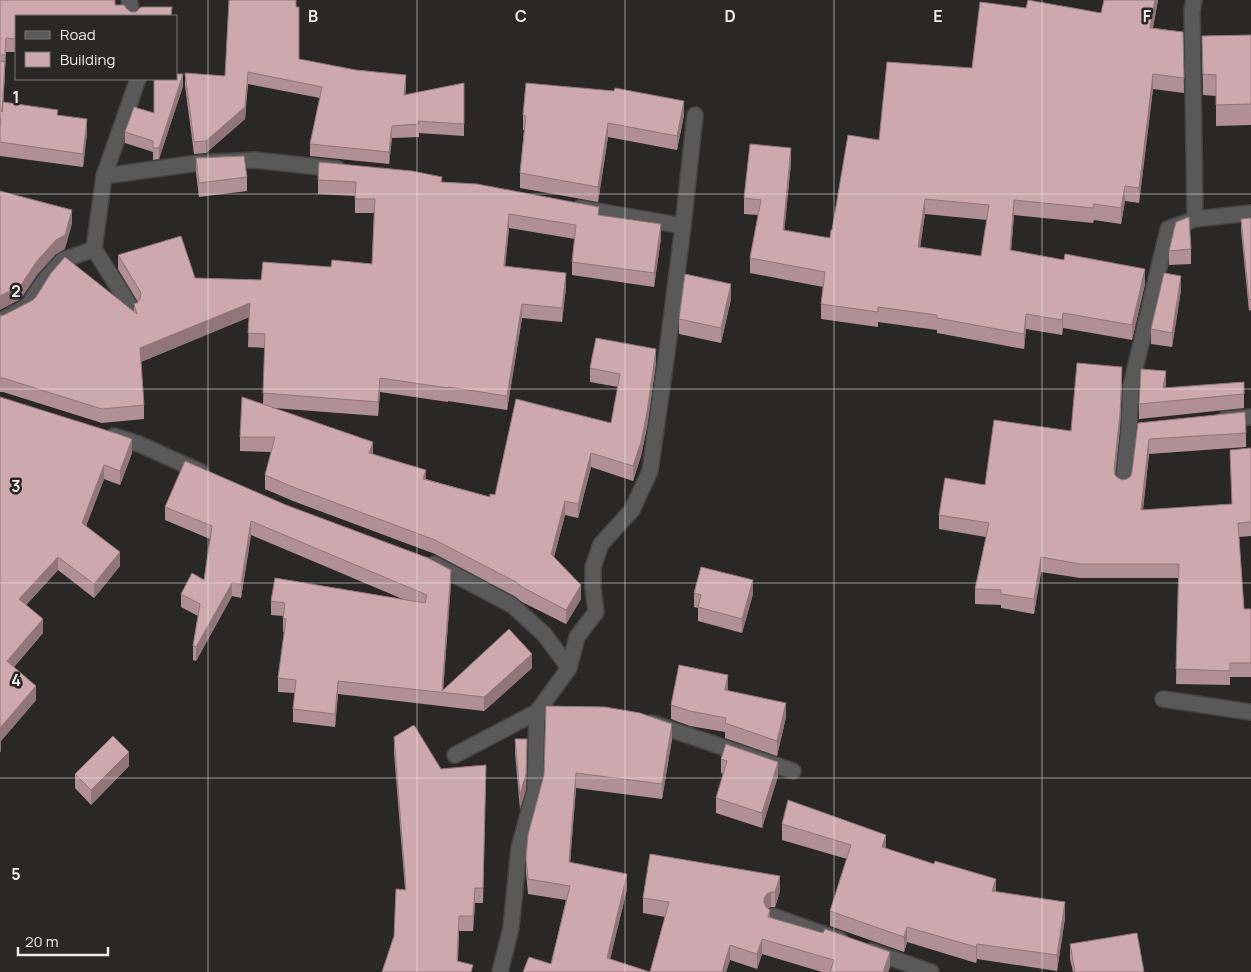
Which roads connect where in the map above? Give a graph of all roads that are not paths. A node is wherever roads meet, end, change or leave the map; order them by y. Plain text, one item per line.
1 (129, 0) edge
2 (1194, 0) edge
3 (133, 15) edge
4 (138, 80) edge
5 (695, 115) dead end
6 (354, 170) edge
7 (104, 176) junction
8 (568, 206) edge
9 (1251, 213) edge
10 (1195, 219) junction
11 (683, 226) junction
12 (94, 249) junction
13 (132, 309) edge
14 (0, 321) edge
15 (1251, 417) edge
16 (1214, 420) edge
17 (102, 433) edge
18 (218, 479) edge
19 (1123, 485) edge
20 (423, 559) edge
21 (569, 668) junction
22 (1163, 699) dead end
23 (537, 712) junction
24 (555, 712) edge
25 (1251, 712) edge
26 (642, 719) edge
27 (455, 755) dead end
28 (793, 771) dead end
29 (773, 916) edge
30 (500, 972) edge
31 (931, 972) edge

1 - 3 street
2 - 10 street
4 - 7 street
5 - 11 street
6 - 7 street
7 - 12 street
8 - 11 street
9 - 10 street
10 - 19 street
11 - 21 street
12 - 13 street
12 - 14 street
15 - 16 street
17 - 18 street
20 - 21 street
21 - 23 street
22 - 25 street
23 - 24 street
23 - 27 street
23 - 30 street
26 - 28 street
29 - 31 street

